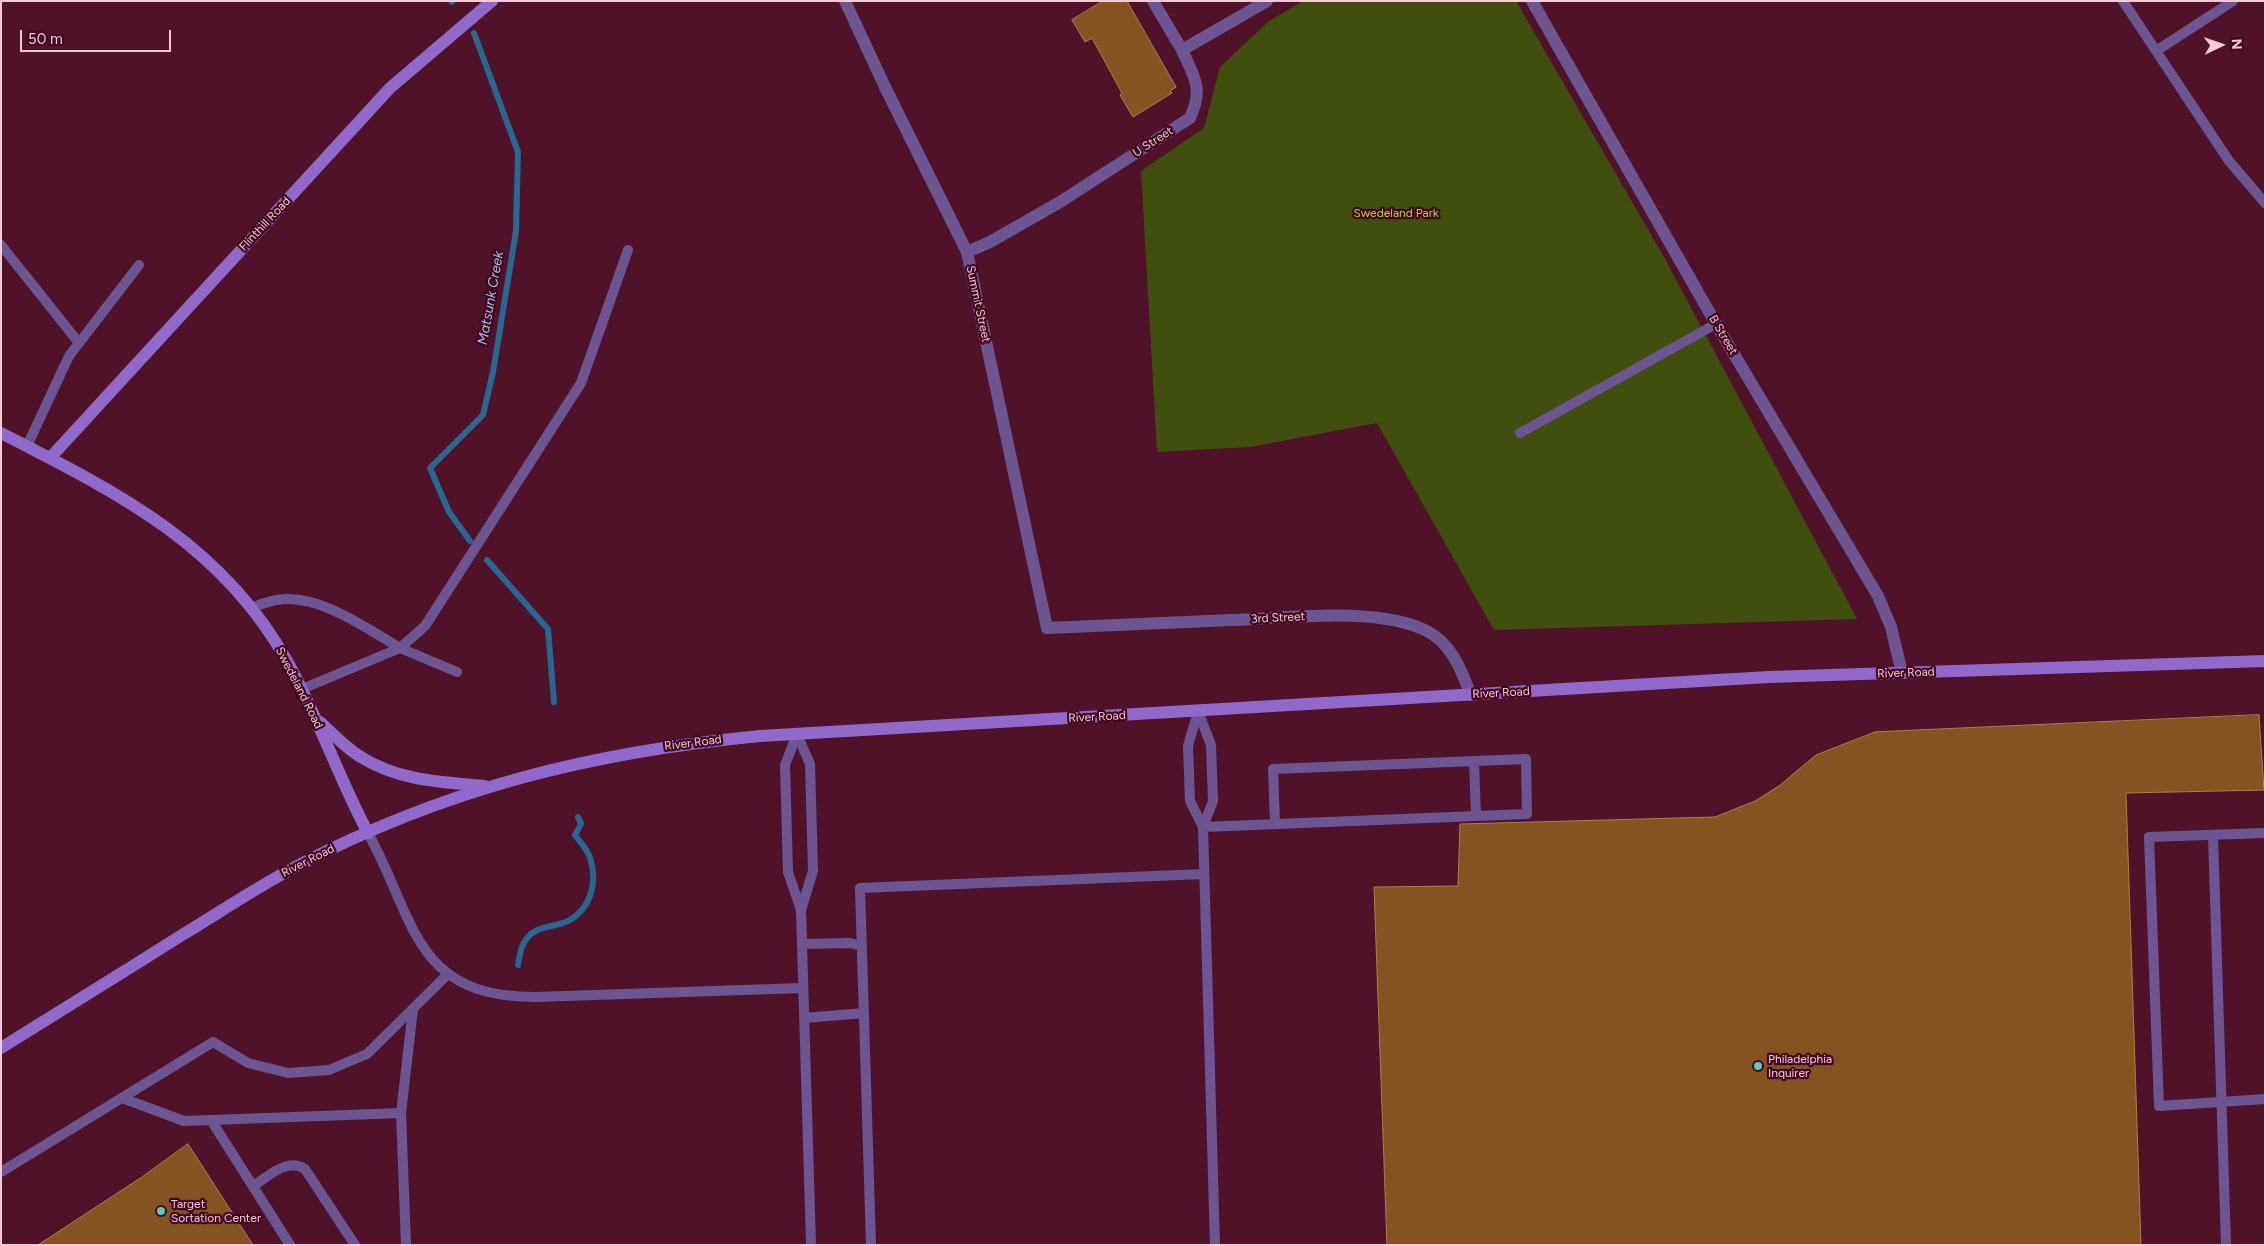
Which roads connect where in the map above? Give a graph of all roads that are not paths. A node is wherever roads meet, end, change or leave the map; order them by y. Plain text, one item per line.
1 (492, 1) edge
2 (845, 1) edge
3 (1153, 1) edge
4 (1266, 1) edge
5 (1532, 1) edge
6 (2123, 1) edge
7 (2233, 1) edge
8 (1182, 50) junction
9 (2156, 51) junction
10 (2265, 202) edge
11 (1, 245) edge
12 (628, 250) dead end
13 (968, 252) junction
14 (139, 265) dead end
15 (1716, 324) junction
16 (79, 344) junction
17 (1, 433) edge
18 (1520, 433) dead end
19 (27, 446) junction
20 (50, 458) junction
21 (251, 608) junction
22 (1047, 628) joint
23 (400, 648) junction
24 (2265, 661) edge
25 (457, 672) dead end
26 (1902, 673) junction
27 (302, 689) junction
28 (1471, 695) junction
29 (1198, 711) junction
30 (316, 719) junction
31 (797, 734) junction
32 (1474, 761) junction
33 (490, 786) junction
34 (1476, 816) junction
35 (1275, 824) junction
36 (1202, 827) junction
37 (368, 833) junction
38 (2265, 833) edge
39 (2213, 835) junction
40 (1204, 874) junction
41 (801, 910) junction
42 (802, 944) junction
43 (862, 946) junction
44 (448, 975) junction
45 (803, 988) junction
46 (413, 1009) junction
47 (864, 1013) junction
48 (804, 1018) junction
49 (1, 1048) edge
50 (122, 1098) junction
51 (2265, 1099) edge
52 (2222, 1102) junction
53 (400, 1113) junction
54 (211, 1120) junction
55 (1, 1172) edge
56 (253, 1186) junction
57 (290, 1245) edge
58 (355, 1245) edge
59 (406, 1245) edge
60 (811, 1245) edge
61 (871, 1245) edge
62 (1215, 1245) edge
63 (2226, 1245) edge

1 - 20 main road, Flinthill Road
2 - 13 street, Summit Street
3 - 8 street, U Street
4 - 8 street
5 - 15 street, B Street
6 - 9 lane
7 - 9 lane
8 - 13 street, U Street
9 - 10 lane
11 - 16 lane
12 - 23 lane
13 - 22 street, Summit Street
14 - 16 lane
15 - 18 lane
15 - 26 street, B Street
16 - 19 lane
17 - 19 main road, Swedeland Road
19 - 20 main road, Swedeland Road
20 - 21 main road, Swedeland Road
21 - 23 lane
21 - 27 main road, Swedeland Road
22 - 28 street, 3rd Street
23 - 25 lane
23 - 27 lane
24 - 26 main road, River Road
26 - 28 main road, River Road
27 - 30 main road, Swedeland Road
28 - 29 main road, River Road
29 - 31 main road, River Road
29 - 36 lane
29 - 36 lane
30 - 33 main road
30 - 37 main road, Swedeland Road
31 - 33 main road, River Road
31 - 41 lane
31 - 41 lane
32 - 34 lane
32 - 34 lane
32 - 35 lane
33 - 37 main road, River Road
34 - 35 lane
35 - 36 lane
36 - 40 lane
37 - 44 lane
37 - 49 main road, River Road
38 - 39 lane
39 - 52 lane
39 - 52 lane
40 - 43 lane
40 - 62 lane
41 - 42 lane
42 - 43 lane
42 - 45 lane
43 - 47 lane
44 - 45 lane
44 - 46 lane
45 - 48 lane
46 - 50 lane
46 - 53 lane
47 - 48 lane
47 - 61 lane
48 - 60 lane
50 - 54 lane
50 - 55 lane
51 - 52 lane
52 - 63 lane
53 - 54 lane
53 - 59 lane
54 - 56 lane
56 - 57 lane
56 - 58 lane

